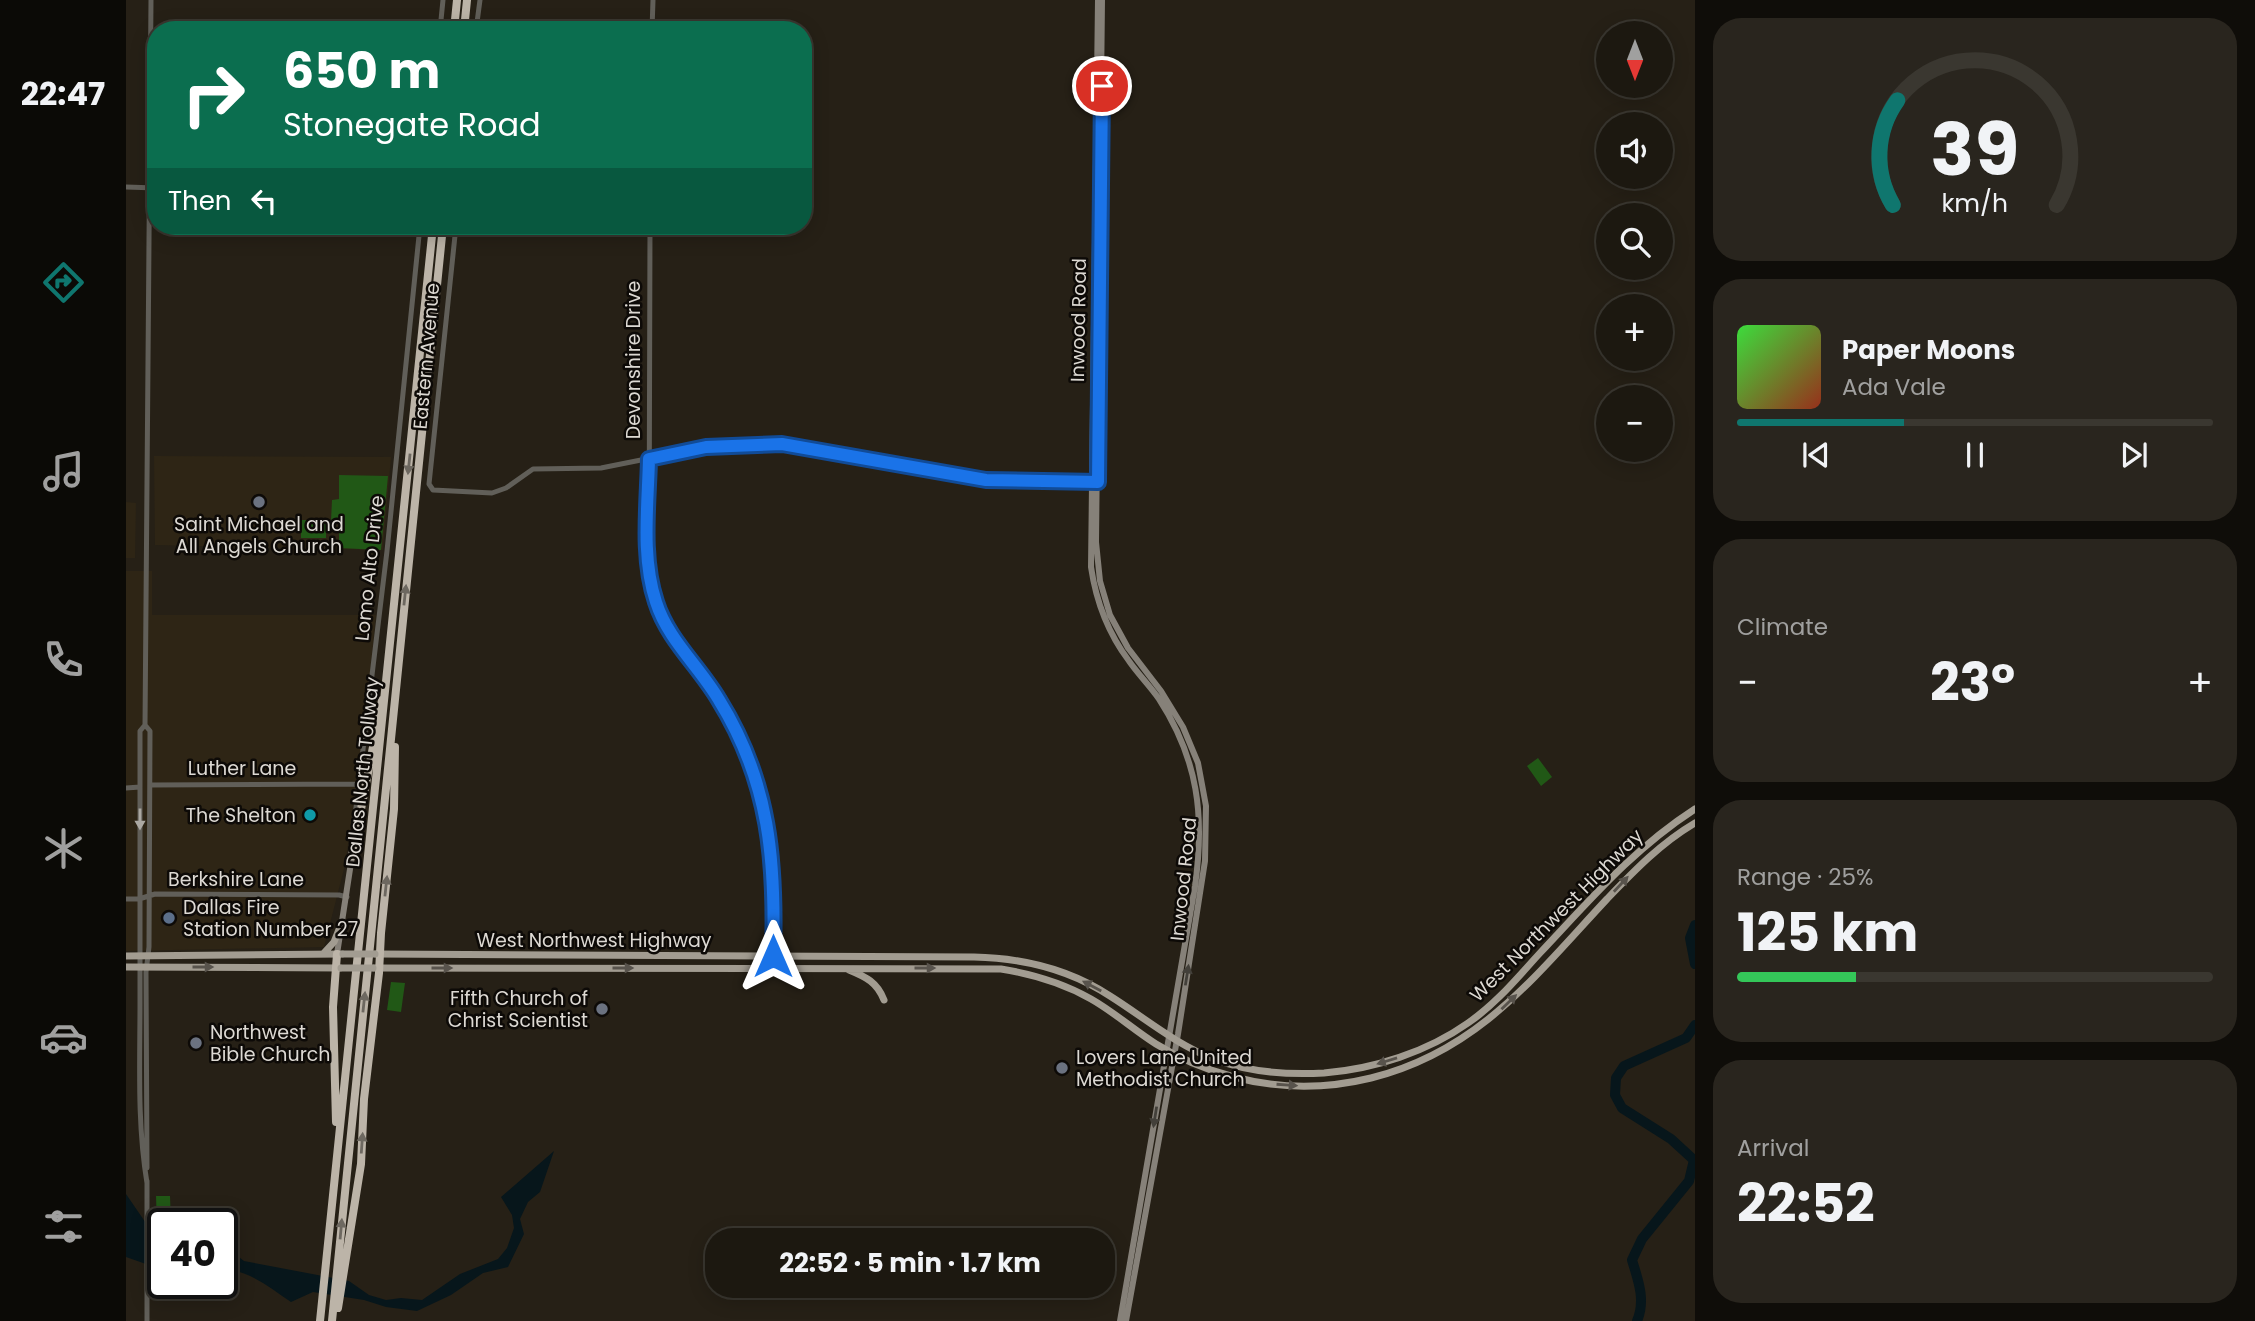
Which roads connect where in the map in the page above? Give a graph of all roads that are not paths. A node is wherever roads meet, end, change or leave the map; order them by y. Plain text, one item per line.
1 (151, 0) edge
2 (443, 0) edge
3 (457, 0) edge
4 (467, 0) edge
5 (480, 0) edge
6 (653, 0) edge
7 (1100, 0) edge
8 (151, 21) edge
9 (441, 21) edge
10 (455, 21) edge
11 (465, 21) edge
12 (477, 21) edge
13 (652, 21) edge
14 (126, 187) edge
15 (147, 188) edge
16 (152, 235) edge
17 (419, 235) edge
18 (432, 235) edge
19 (442, 235) edge
20 (455, 235) edge
21 (650, 235) edge
22 (649, 459) junction
23 (1095, 482) junction
24 (387, 684) junction
25 (395, 710) junction
26 (145, 725) junction
27 (359, 784) junction
28 (150, 785) junction
29 (140, 787) junction
30 (126, 788) edge
31 (1695, 809) edge
32 (1695, 822) edge
33 (139, 844) junction
34 (149, 844) junction
35 (352, 856) junction
36 (139, 857) junction
37 (149, 858) junction
38 (149, 894) junction
39 (347, 897) junction
40 (126, 899) edge
41 (139, 899) junction
42 (1576, 916) junction
43 (1584, 924) junction
44 (340, 927) junction
45 (323, 954) junction
46 (340, 954) junction
47 (377, 954) junction
48 (170, 955) junction
49 (126, 956) edge
50 (143, 956) junction
51 (773, 956) junction
52 (992, 957) junction
53 (126, 967) edge
54 (143, 967) junction
55 (170, 967) junction
56 (338, 968) junction
57 (377, 968) junction
58 (773, 968) junction
59 (845, 968) junction
60 (991, 969) junction
61 (884, 1000) dead end
62 (1169, 1037) junction
63 (1177, 1042) junction
64 (1171, 1052) junction
65 (148, 1124) junction
66 (141, 1125) junction
67 (337, 1152) junction
68 (147, 1183) junction
69 (148, 1321) edge
70 (320, 1321) edge
71 (334, 1321) edge
72 (1120, 1321) edge
73 (1126, 1321) edge

1 - 8 street
2 - 9 street
3 - 10 highway
4 - 11 highway
5 - 12 street
6 - 13 street
7 - 23 main road, Inwood Road
14 - 15 street
16 - 26 street
17 - 27 street, Lomo Alto Drive
18 -> 24 highway, Dallas North Tollway
25 -> 19 highway, Dallas North Tollway
20 - 22 street, Eastern Avenue
21 - 22 street, Devonshire Drive
22 - 23 street
22 - 51 street, Devonshire Drive
23 - 62 main road, Inwood Road
63 -> 23 main road, Inwood Road
24 - 35 highway
24 - 67 highway, Dallas North Tollway
47 -> 25 highway
71 -> 25 highway, Dallas North Tollway
26 - 28 street
26 - 29 street
27 - 28 street, Luther Lane
27 - 35 street, Lomo Alto Drive
28 - 29 street, Luther Lane
28 - 34 street
29 - 30 street, Luther Lane
29 -> 33 street
31 - 42 main road, West Northwest Highway
43 -> 32 main road, West Northwest Highway
33 - 34 street
33 - 36 street
34 - 37 street
35 - 39 main road, Lomo Alto Drive
36 - 37 street
36 - 41 street
37 - 38 street
38 - 39 street, Berkshire Lane
38 - 41 street, Berkshire Lane
38 - 50 street
39 - 44 main road, Lomo Alto Drive
40 - 41 street, Berkshire Lane
41 - 50 street
42 - 43 main road
42 -> 63 main road, West Northwest Highway
64 -> 43 main road, West Northwest Highway
44 - 45 main road
44 - 46 main road, Lomo Alto Drive
45 - 46 main road, West Northwest Highway
45 - 48 main road, West Northwest Highway
46 - 47 main road, West Northwest Highway, bridge
46 - 56 highway
47 - 51 main road, West Northwest Highway
47 - 57 highway
48 - 50 main road, West Northwest Highway
48 - 55 main road
49 - 50 main road, West Northwest Highway
50 - 54 street
51 - 52 main road, West Northwest Highway
51 - 58 street, Devonshire Drive
52 - 60 main road
62 -> 52 main road, West Northwest Highway
53 - 54 main road, West Northwest Highway
54 - 55 main road, West Northwest Highway
54 - 65 street
54 - 66 street
55 -> 56 main road, West Northwest Highway
56 - 57 main road, West Northwest Highway, bridge
56 - 67 highway
57 -> 58 main road, West Northwest Highway
71 -> 57 highway
58 - 59 main road, West Northwest Highway
59 -> 60 main road, West Northwest Highway
59 - 61 main road
60 - 64 main road, West Northwest Highway
62 - 63 main road, West Northwest Highway
62 - 64 main road, Inwood Road
63 - 64 main road, Inwood Road
64 -> 72 main road, Inwood Road
64 - 73 main road, Inwood Road
65 - 66 street
65 - 68 street
66 - 68 street
67 - 70 highway, Dallas North Tollway
68 - 69 street

